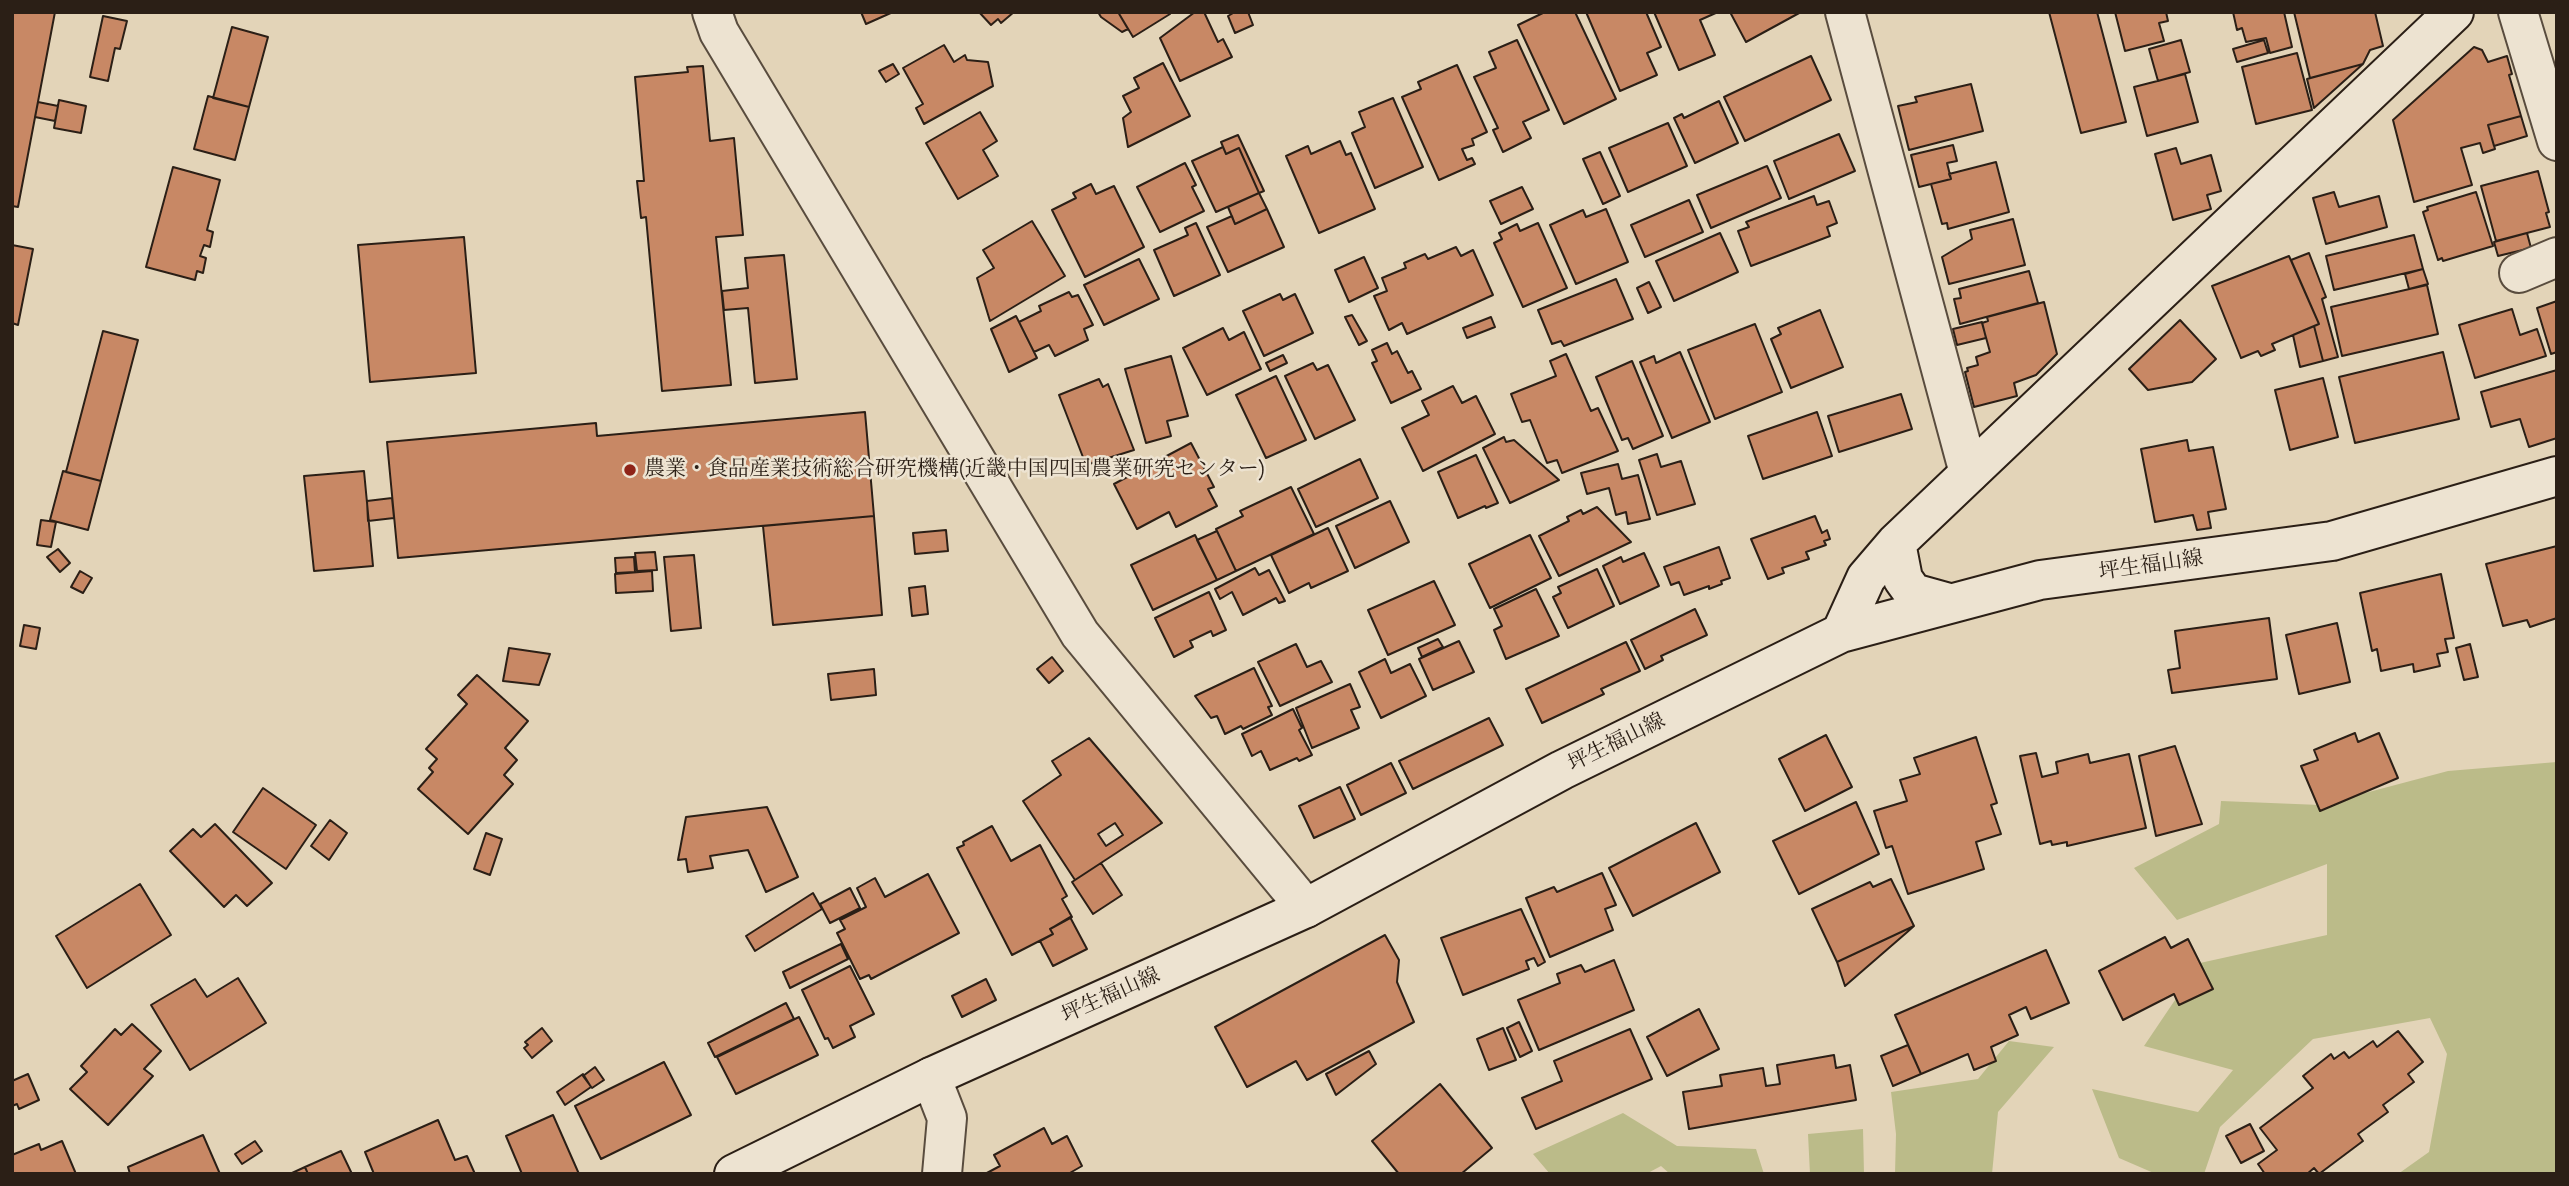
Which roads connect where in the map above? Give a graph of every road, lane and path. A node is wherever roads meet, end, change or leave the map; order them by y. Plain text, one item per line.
1 (712, 12) edge
2 (1845, 12) edge
3 (2454, 12) edge
4 (2518, 12) edge
5 (2557, 141) edge
6 (2557, 257) edge
7 (2519, 273) dead end
8 (1969, 473) junction
9 (2557, 476) edge
10 (1896, 543) junction
11 (1949, 603) junction
12 (1841, 634) junction
13 (1306, 908) junction
14 (931, 1077) junction
15 (734, 1174) edge
16 (942, 1174) edge

1 - 13 street
2 - 8 street
3 - 8 street
4 - 5 street
6 - 7 street
8 - 10 street
9 - 11 street, 坪生福山線
10 - 11 street
10 - 12 street
11 - 12 street, 坪生福山線
12 - 13 street, 坪生福山線
13 - 14 street, 坪生福山線
14 - 15 street, 坪生福山線
14 - 16 street

